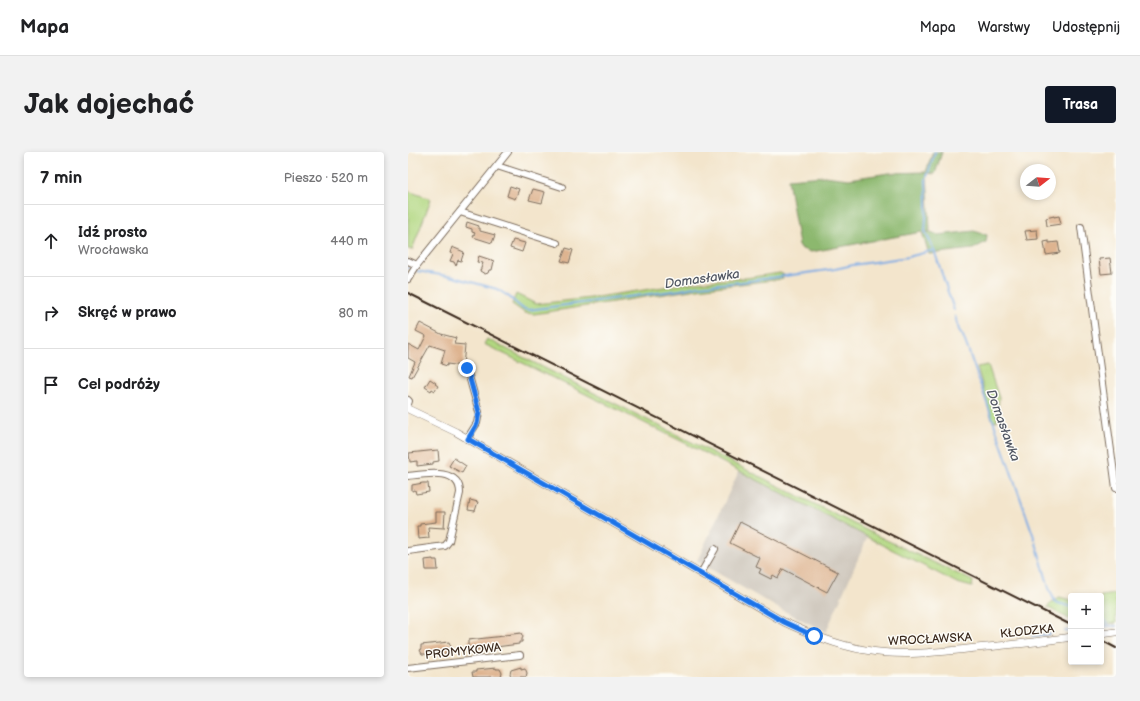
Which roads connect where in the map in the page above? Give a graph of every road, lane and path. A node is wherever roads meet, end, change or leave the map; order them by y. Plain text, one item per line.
1 (508, 152) edge
2 (497, 166) junction
3 (562, 187) dead end
4 (460, 212) junction
5 (1081, 227) dead end
6 (557, 243) dead end
7 (408, 261) edge
8 (417, 265) junction
9 (408, 279) edge
10 (467, 368) dead end
11 (408, 400) edge
12 (408, 404) edge
13 (408, 409) edge
14 (468, 439) junction
15 (408, 476) edge
16 (1116, 488) edge
17 (715, 549) dead end
18 (408, 551) edge
19 (701, 574) junction
20 (1116, 632) edge
21 (1104, 634) edge
22 (1068, 637) edge
23 (986, 647) joint
24 (520, 655) dead end
25 (408, 668) edge

1 - 2 street
2 - 3 street
2 - 4 street
4 - 6 street
4 - 8 street
5 - 16 street
7 - 8 street
8 - 9 street
10 - 14 street
11 - 12 street
13 - 14 main road, WROCŁAWSKA
14 - 19 main road, WROCŁAWSKA
15 - 18 street
17 - 19 street
19 - 23 main road, WROCŁAWSKA
20 - 21 main road
22 - 23 main road, KŁODZKA
24 - 25 street, PROMYKOWA

